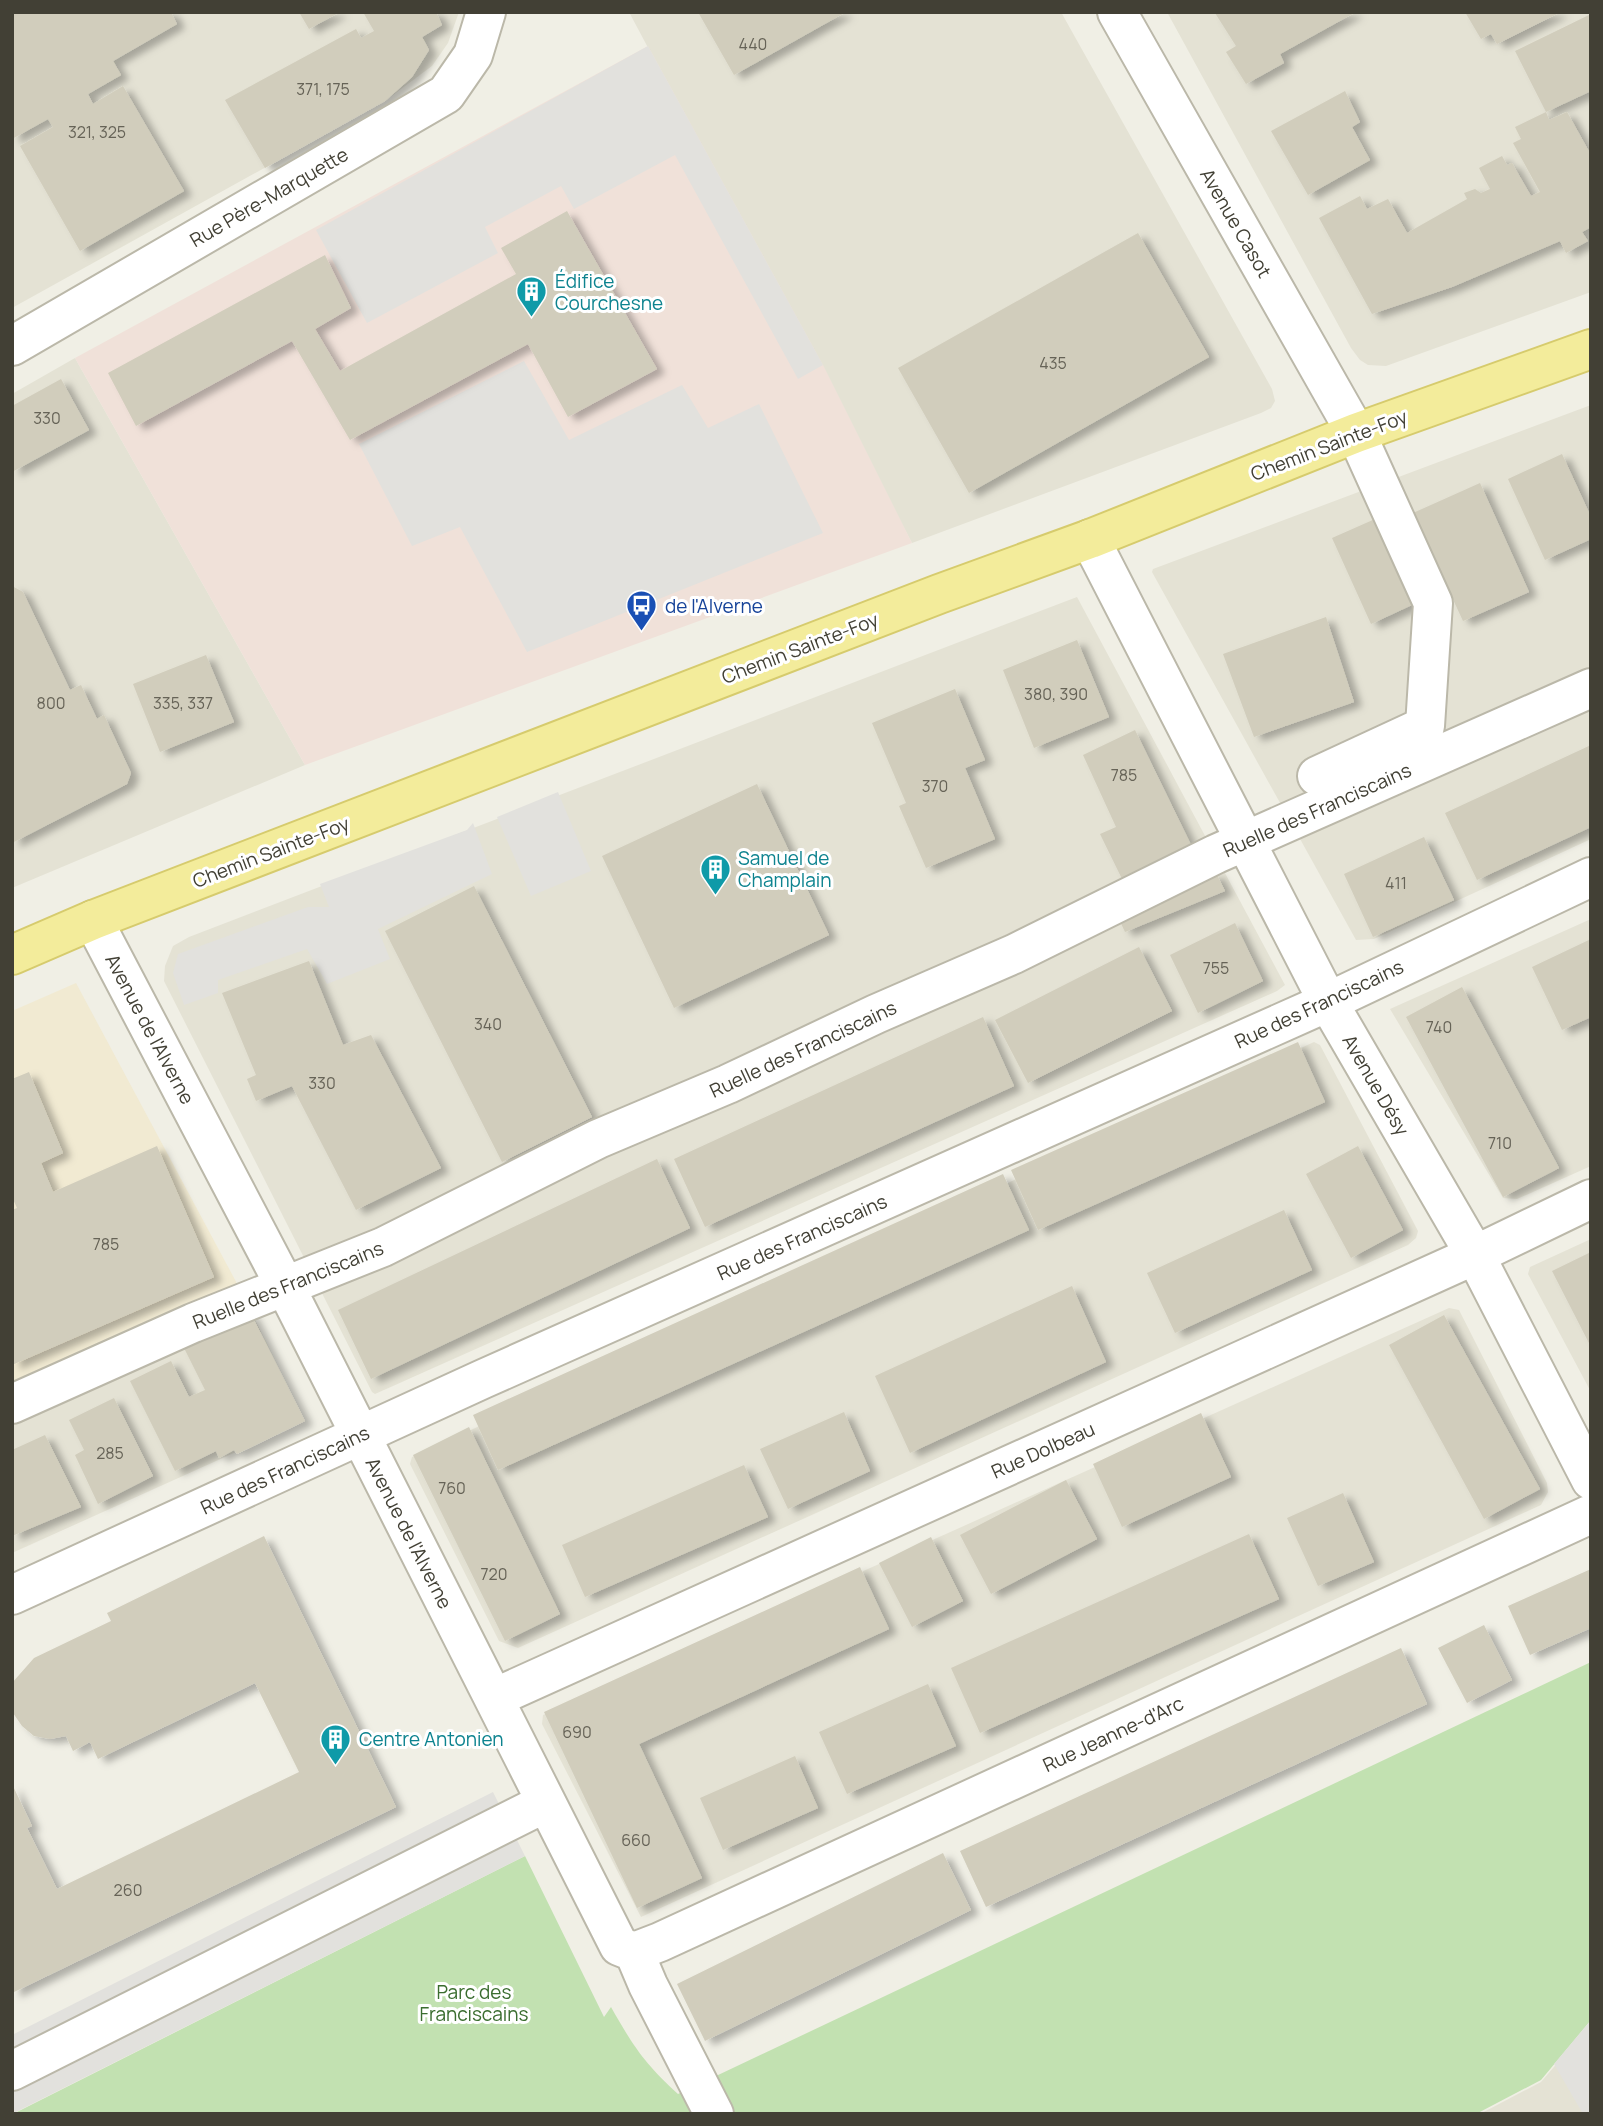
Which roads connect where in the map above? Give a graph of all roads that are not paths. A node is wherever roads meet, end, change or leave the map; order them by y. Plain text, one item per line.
1 (486, 12) edge
2 (1117, 12) edge
3 (12, 346) edge
4 (1591, 349) edge
5 (1356, 433) junction
6 (1090, 539) junction
7 (1591, 688) edge
8 (1317, 776) dead end
9 (1246, 841) junction
10 (1591, 877) edge
11 (93, 920) junction
12 (12, 955) edge
13 (1328, 1002) junction
14 (1591, 1199) edge
15 (1475, 1255) junction
16 (285, 1286) junction
17 (12, 1404) edge
18 (361, 1436) junction
19 (1591, 1480) edge
20 (1591, 1514) edge
21 (12, 1595) edge
22 (494, 1698) junction
23 (545, 1803) junction
24 (634, 1952) junction
25 (12, 2071) edge
26 (714, 2114) edge

1 - 3 street, Rue Père-Marquette
2 - 5 street, Avenue Casot
4 - 5 main road, Chemin Sainte-Foy
5 - 6 main road, Chemin Sainte-Foy
5 - 8 street, Avenue Casot
6 - 9 street, Avenue Désy
6 - 11 main road, Chemin Sainte-Foy
7 - 9 street, Ruelle des Franciscains
9 - 13 street, Avenue Désy
9 - 16 street, Ruelle des Franciscains
10 - 13 street, Rue des Franciscains
11 - 12 main road, Chemin Sainte-Foy
11 - 16 street, Avenue de l'Alverne
13 - 15 street, Avenue Désy
13 - 18 street, Rue des Franciscains
14 - 15 street, Rue Dolbeau
15 - 19 street, Avenue Désy
15 - 22 street, Rue Dolbeau
16 - 17 street, Ruelle des Franciscains
16 - 18 street, Avenue de l'Alverne
18 - 21 street, Rue des Franciscains
18 - 22 street, Avenue de l'Alverne
20 - 24 street, Rue Jeanne-d'Arc
22 - 23 street, Avenue de l'Alverne
23 - 24 street, Avenue de l'Alverne
23 - 25 street
24 - 26 street

